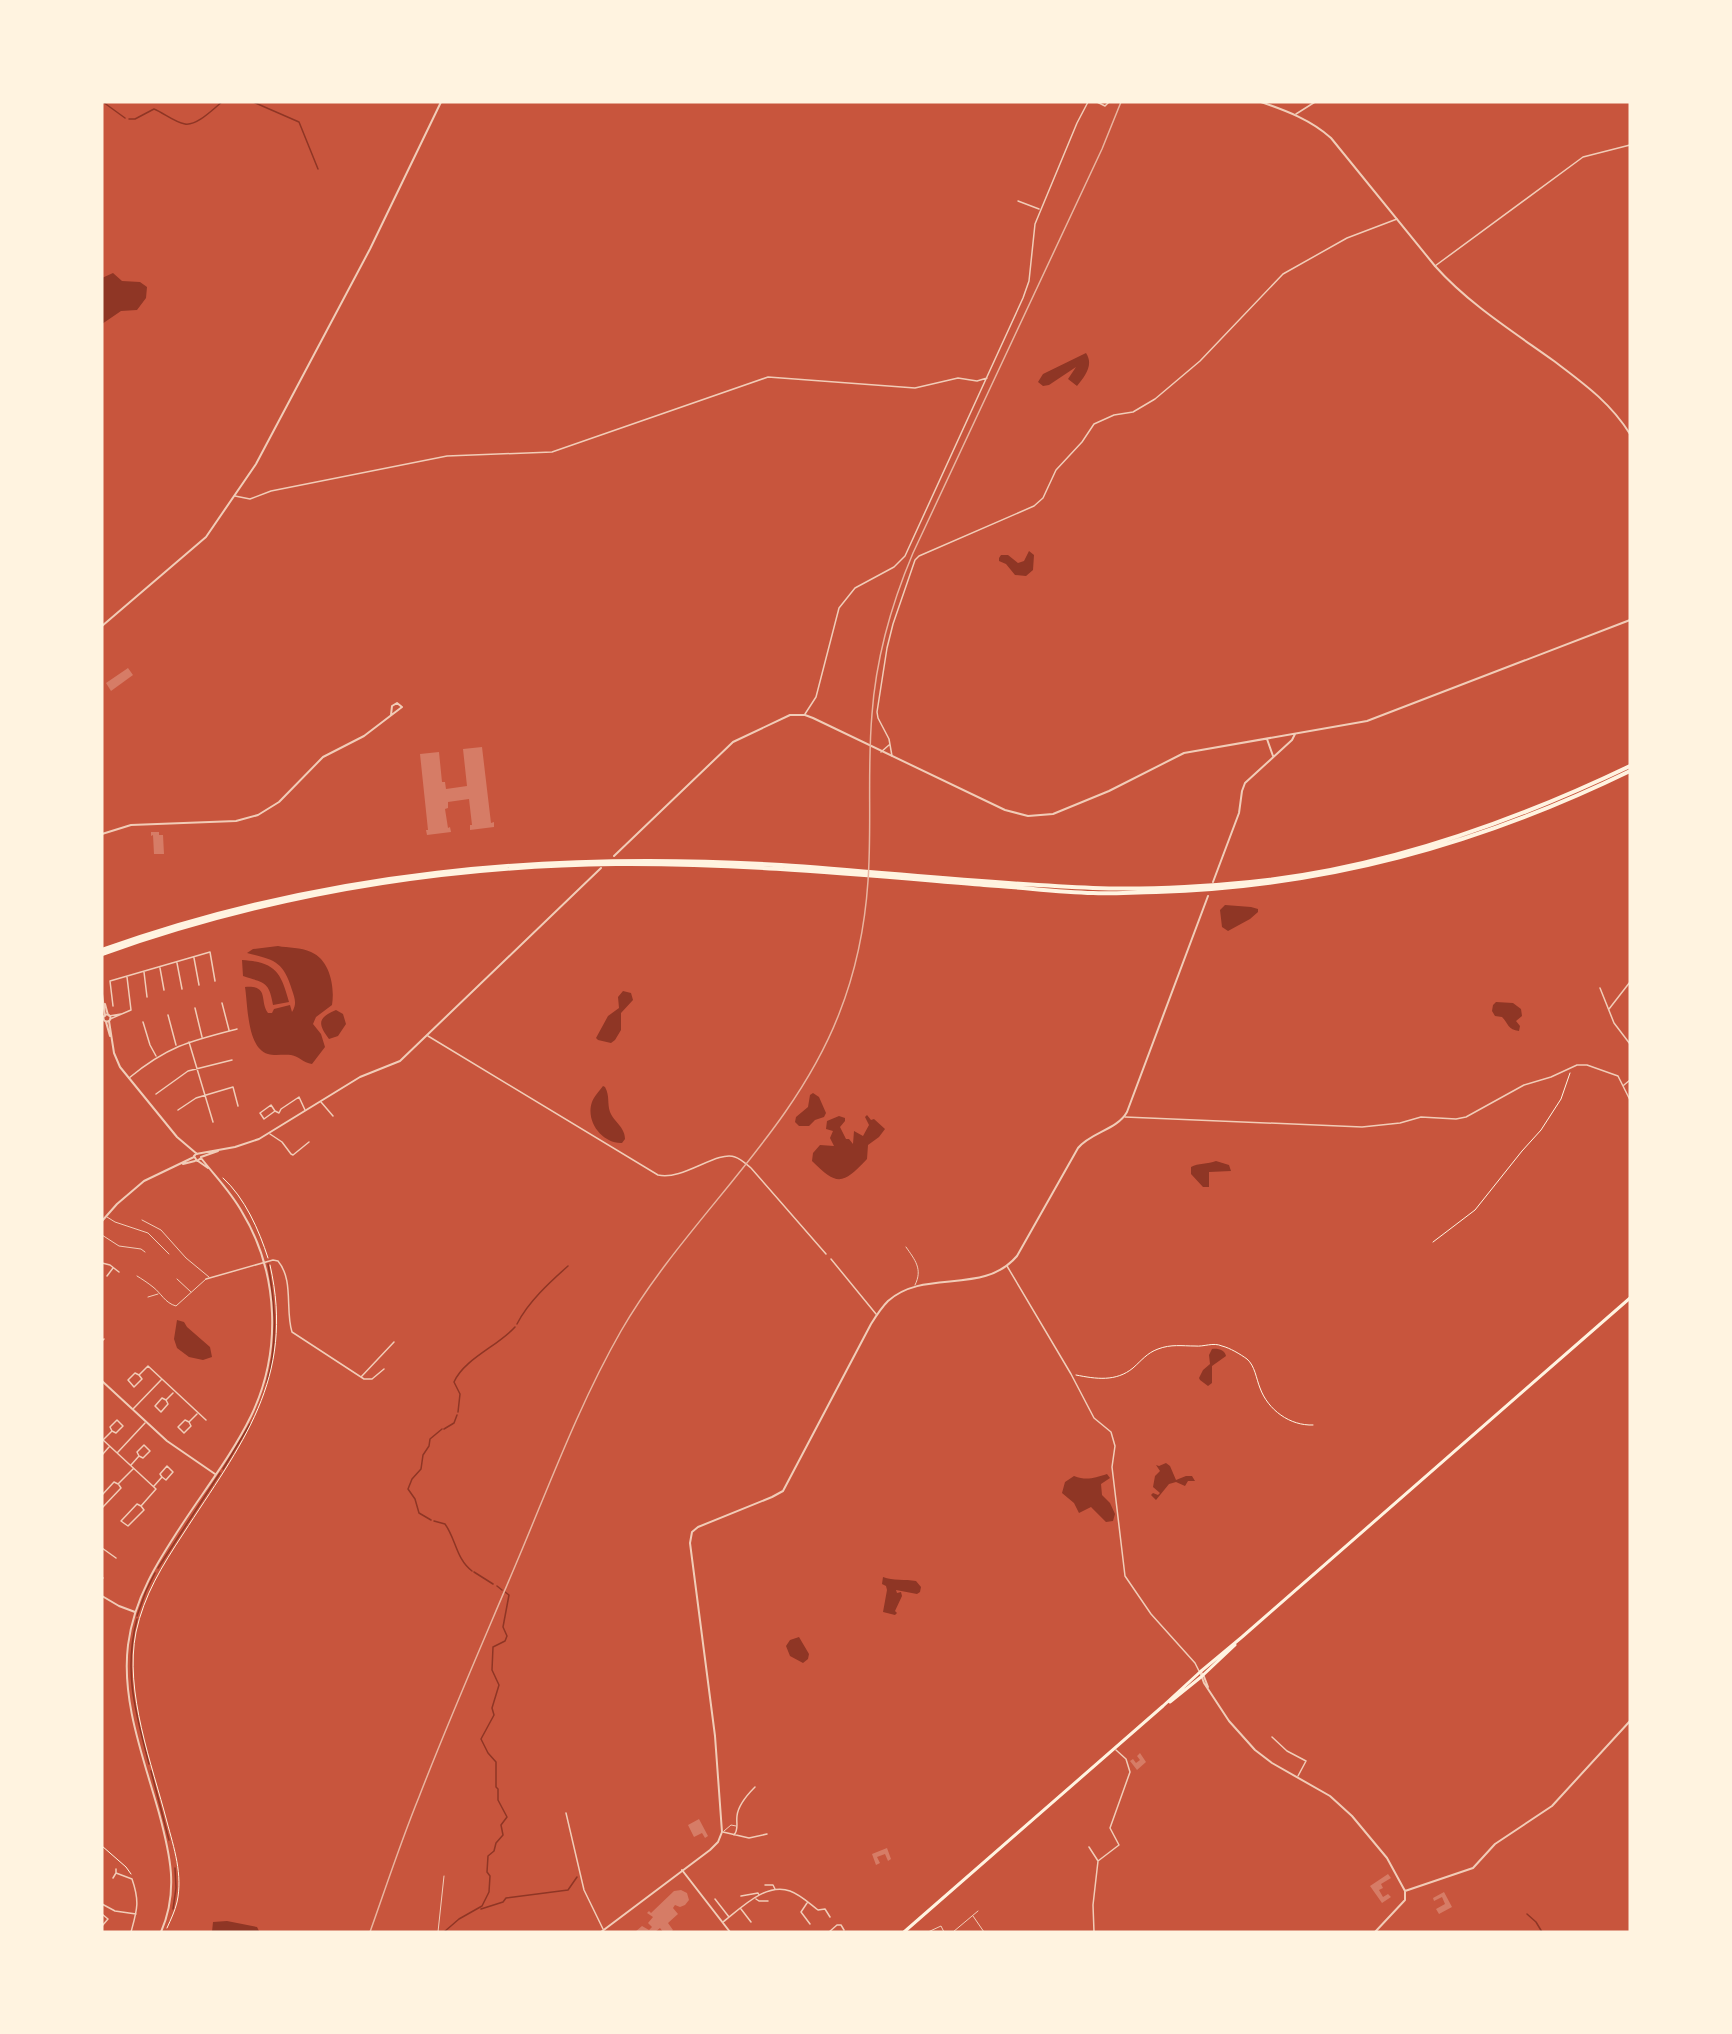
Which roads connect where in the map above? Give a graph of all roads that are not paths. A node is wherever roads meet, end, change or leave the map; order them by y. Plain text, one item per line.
1 (441, 102) edge
2 (1088, 102) edge
3 (1097, 102) edge
4 (1109, 102) edge
5 (1261, 102) edge
6 (1315, 102) edge
7 (1295, 114) junction
8 (1630, 145) edge
9 (1018, 201) dead end
10 (1040, 209) junction
11 (1398, 219) junction
12 (1435, 266) junction
13 (987, 378) junction
14 (977, 381) junction
15 (982, 388) junction
16 (1630, 434) edge
17 (235, 496) junction
18 (1630, 620) edge
19 (102, 626) edge
20 (805, 715) junction
21 (391, 716) dead end
22 (1295, 734) junction
23 (1267, 739) junction
24 (889, 745) junction
25 (881, 752) junction
26 (892, 757) junction
27 (1273, 757) junction
28 (1630, 766) edge
29 (1630, 771) edge
30 (102, 834) edge
31 (614, 856) dead end
32 (601, 868) dead end
33 (879, 874) junction
34 (1213, 882) dead end
35 (1208, 896) dead end
36 (102, 952) edge
37 (194, 957) junction
38 (177, 962) junction
39 (160, 967) junction
40 (144, 972) junction
41 (127, 976) junction
42 (215, 981) dead end
43 (1630, 982) edge
44 (199, 985) dead end
45 (1600, 988) dead end
46 (182, 989) dead end
47 (164, 990) dead end
48 (102, 996) edge
49 (147, 997) dead end
50 (222, 1003) dead end
51 (113, 1006) dead end
52 (195, 1008) dead end
53 (1609, 1010) junction
54 (168, 1015) dead end
55 (106, 1019) edge
56 (143, 1022) dead end
57 (237, 1029) dead end
58 (230, 1031) junction
59 (427, 1035) junction
60 (202, 1038) junction
61 (189, 1041) junction
62 (1630, 1044) edge
63 (176, 1046) junction
64 (157, 1056) junction
65 (232, 1060) dead end
66 (197, 1068) junction
67 (129, 1078) junction
68 (1630, 1080) edge
69 (1623, 1085) junction
70 (156, 1094) dead end
71 (205, 1095) junction
72 (1630, 1100) edge
73 (321, 1101) junction
74 (238, 1106) dead end
75 (178, 1110) dead end
76 (275, 1111) junction
77 (305, 1111) junction
78 (333, 1116) dead end
79 (1124, 1117) junction
80 (213, 1122) dead end
81 (270, 1134) junction
82 (309, 1142) dead end
83 (198, 1157) junction
84 (105, 1216) junction
85 (142, 1220) dead end
86 (102, 1221) edge
87 (102, 1235) edge
88 (906, 1247) dead end
89 (145, 1252) dead end
90 (169, 1254) dead end
91 (826, 1254) dead end
92 (831, 1260) dead end
93 (102, 1263) edge
94 (263, 1263) junction
95 (1007, 1266) junction
96 (114, 1267) junction
97 (119, 1272) dead end
98 (107, 1276) dead end
99 (137, 1276) dead end
100 (918, 1277) junction
101 (208, 1278) junction
102 (177, 1279) dead end
103 (922, 1285) junction
104 (914, 1287) junction
105 (191, 1293) junction
106 (159, 1294) junction
107 (148, 1297) dead end
108 (1630, 1298) edge
109 (877, 1315) junction
110 (394, 1342) dead end
111 (384, 1369) dead end
112 (139, 1375) junction
113 (360, 1377) junction
114 (161, 1379) junction
115 (102, 1381) edge
116 (175, 1391) junction
117 (166, 1400) junction
118 (132, 1409) junction
119 (198, 1413) junction
120 (206, 1420) dead end
121 (146, 1422) junction
122 (189, 1422) junction
123 (112, 1431) junction
124 (103, 1439) edge
125 (110, 1446) junction
126 (117, 1453) junction
127 (102, 1455) edge
128 (140, 1456) junction
129 (130, 1465) junction
130 (133, 1468) junction
131 (215, 1474) junction
132 (162, 1477) junction
133 (118, 1484) junction
134 (153, 1487) junction
135 (102, 1495) edge
136 (141, 1506) junction
137 (102, 1508) edge
138 (102, 1548) edge
139 (116, 1558) dead end
140 (102, 1596) edge
141 (135, 1612) junction
142 (1201, 1674) junction
143 (1630, 1721) edge
144 (1272, 1737) dead end
145 (1114, 1749) junction
146 (1298, 1777) junction
147 (755, 1787) dead end
148 (566, 1813) dead end
149 (737, 1828) junction
150 (722, 1832) junction
151 (767, 1834) dead end
152 (734, 1835) junction
153 (1089, 1847) dead end
154 (1098, 1861) junction
155 (116, 1869) dead end
156 (682, 1870) junction
157 (116, 1873) junction
158 (444, 1876) dead end
159 (113, 1878) dead end
160 (765, 1885) dead end
161 (775, 1890) junction
162 (1405, 1891) junction
163 (760, 1895) junction
164 (741, 1896) dead end
165 (756, 1898) junction
166 (715, 1899) dead end
167 (768, 1901) dead end
168 (808, 1902) junction
169 (102, 1904) edge
170 (741, 1909) junction
171 (978, 1911) dead end
172 (102, 1914) edge
173 (137, 1914) junction
174 (729, 1917) junction
175 (830, 1917) dead end
176 (971, 1917) junction
177 (751, 1922) dead end
178 (723, 1923) junction
179 (810, 1924) dead end
180 (102, 1926) edge
181 (844, 1930) dead end
182 (602, 1931) edge
183 (131, 1932) edge
184 (163, 1932) edge
185 (438, 1932) edge
186 (730, 1932) edge
187 (829, 1932) edge
188 (904, 1932) edge
189 (928, 1932) edge
190 (944, 1932) edge
191 (953, 1932) edge
192 (984, 1932) edge
193 (1094, 1932) edge
194 (1375, 1932) edge

1 - 17 street
2 - 10 street
3 - 4 street
5 - 7 street
6 - 7 street
7 - 11 street
8 - 12 street
9 - 10 street
10 - 13 street
11 - 12 street
11 - 24 street
12 - 16 street
13 - 14 street
13 - 15 street
14 - 15 street
14 - 17 street
15 - 20 street
17 - 19 street
18 - 22 street
20 - 25 street
20 - 31 street
21 - 30 street
22 - 23 street
22 - 27 street
23 - 26 street
23 - 27 street
24 - 25 street
24 - 26 street
25 - 26 street
27 - 34 street
28 - 33 highway
29 - 33 highway
32 - 59 street
33 - 36 highway
35 - 79 street
37 - 38 street
37 - 42 street
37 - 44 street
38 - 39 street
38 - 46 street
39 - 40 street
39 - 47 street
40 - 41 street
40 - 49 street
41 - 51 street
41 - 55 street
43 - 53 street
45 - 53 street
48 - 55 street
50 - 58 street
52 - 60 street
53 - 62 street
54 - 63 street
55 - 67 street
56 - 64 street
57 - 58 street
58 - 60 street
59 - 73 street
59 - 91 street
60 - 61 street
61 - 63 street
61 - 66 street
63 - 64 street
64 - 67 street
65 - 66 street
66 - 70 street
66 - 71 street
67 - 83 street
68 - 69 street
69 - 72 street
69 - 79 street
71 - 74 street
71 - 75 street
71 - 80 street
73 - 77 street
73 - 78 street
76 - 76 street
76 - 77 street
77 - 81 street
79 - 95 street
81 - 82 street
81 - 83 street
83 - 84 street
83 - 94 street
84 - 86 street
84 - 90 lane
85 - 101 lane
87 - 89 lane
88 - 100 lane
92 - 109 street
93 - 96 street
94 - 101 street
94 - 113 street
94 - 131 street
95 - 103 street
95 - 142 street
96 - 97 street
96 - 98 street
99 - 106 lane
100 - 103 lane
100 - 104 lane
101 - 105 lane
102 - 105 lane
103 - 104 street
104 - 109 street
105 - 106 lane
106 - 107 lane
108 - 142 main road
109 - 150 street
110 - 113 street
111 - 113 street
112 - 112 street
112 - 114 street
114 - 116 street
114 - 118 street
115 - 118 street
116 - 117 street
116 - 119 street
117 - 117 street
118 - 121 street
119 - 120 street
119 - 122 street
121 - 126 street
121 - 131 street
122 - 122 street
123 - 123 street
123 - 124 street
124 - 125 street
125 - 126 street
125 - 127 street
126 - 129 street
128 - 128 street
128 - 129 street
129 - 130 street
130 - 133 street
130 - 134 street
131 - 141 street
132 - 132 street
132 - 134 street
133 - 135 street
133 - 137 street
134 - 136 street
136 - 136 street
138 - 139 street
140 - 141 street
141 - 184 street
142 - 145 main road
142 - 146 street
143 - 162 street
144 - 146 street
145 - 154 street
145 - 188 main road
146 - 162 street
147 - 149 street
148 - 182 street
149 - 150 lane
149 - 152 street
150 - 152 street
150 - 156 street
151 - 152 street
153 - 154 street
154 - 193 street
155 - 157 street
156 - 178 street
156 - 182 street
157 - 159 street
157 - 173 street
158 - 185 lane
160 - 161 street
161 - 163 street
161 - 168 street
162 - 194 street
163 - 164 street
163 - 165 street
165 - 167 street
165 - 170 street
166 - 174 street
168 - 175 street
168 - 179 street
169 - 173 street
170 - 174 street
170 - 177 street
171 - 176 lane
172 - 180 street
173 - 183 street
174 - 178 street
176 - 191 lane
176 - 192 lane
178 - 186 street
181 - 187 street
189 - 190 lane

